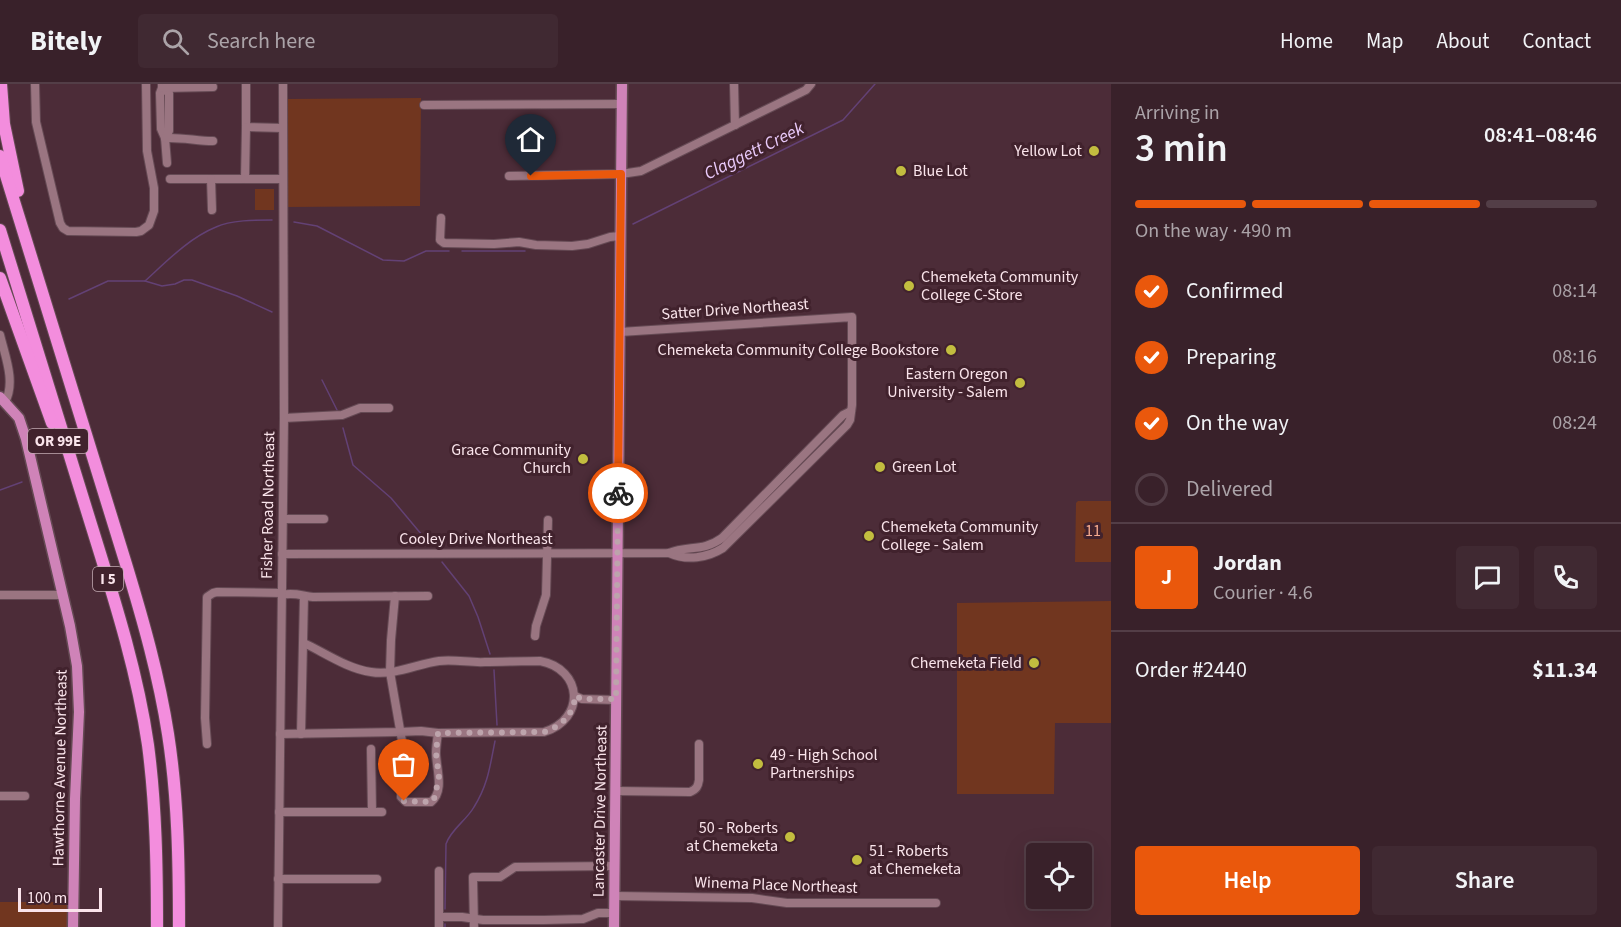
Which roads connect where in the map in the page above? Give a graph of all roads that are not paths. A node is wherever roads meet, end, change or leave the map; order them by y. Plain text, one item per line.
1 (1, 84) edge
2 (35, 84) edge
3 (146, 84) edge
4 (246, 84) edge
5 (283, 84) edge
6 (622, 84) edge
7 (734, 84) edge
8 (811, 84) edge
9 (162, 86) edge
10 (213, 87) dead end
11 (622, 104) junction
12 (424, 105) dead end
13 (735, 125) junction
14 (246, 127) junction
15 (283, 128) junction
16 (165, 138) junction
17 (213, 141) dead end
18 (0, 156) edge
19 (167, 162) dead end
20 (621, 174) junction
21 (508, 176) dead end
22 (170, 179) dead end
23 (211, 179) junction
24 (245, 179) junction
25 (283, 179) junction
26 (212, 210) dead end
27 (441, 218) dead end
28 (1, 235) edge
29 (620, 236) junction
30 (33, 263) junction
31 (0, 278) edge
32 (852, 317) joint
33 (620, 332) junction
34 (0, 335) edge
35 (3, 399) edge
36 (389, 408) dead end
37 (284, 418) junction
38 (283, 519) junction
39 (324, 519) dead end
40 (548, 520) dead end
41 (547, 553) junction
42 (282, 554) junction
43 (618, 554) junction
44 (282, 594) junction
45 (0, 595) edge
46 (63, 595) junction
47 (304, 596) junction
48 (394, 596) junction
49 (428, 596) dead end
50 (116, 604) junction
51 (536, 636) dead end
52 (304, 643) junction
53 (390, 672) junction
54 (575, 696) junction
55 (616, 697) junction
56 (400, 732) junction
57 (438, 733) junction
58 (280, 734) junction
59 (301, 734) junction
60 (207, 744) dead end
61 (699, 744) dead end
62 (371, 749) dead end
63 (616, 791) junction
64 (0, 796) edge
65 (24, 796) dead end
66 (279, 812) junction
67 (372, 812) junction
68 (382, 812) dead end
69 (615, 866) junction
70 (439, 871) dead end
71 (278, 879) junction
72 (377, 879) dead end
73 (614, 897) junction
74 (936, 903) dead end
75 (614, 913) junction
76 (439, 917) junction
77 (473, 923) edge
78 (541, 924) edge
79 (73, 927) edge
80 (157, 927) edge
81 (179, 927) edge
82 (278, 927) edge
83 (439, 927) edge
84 (614, 927) edge

1 - 30 highway
2 - 3 street
4 - 14 street
5 - 15 street, Fisher Road Northeast
6 - 11 main road, Lancaster Drive Northeast
7 - 13 street
8 - 13 street
9 - 10 street
9 - 16 street
11 - 12 street
11 - 20 main road, Lancaster Drive Northeast
13 - 20 street
14 - 15 street
14 - 24 street
15 - 25 street, Fisher Road Northeast
16 - 17 street
16 - 19 street
18 - 30 highway, I 5
20 - 21 street
20 - 29 main road, Lancaster Drive Northeast
22 - 23 street
23 - 24 street
23 - 26 street
24 - 25 street
25 - 37 street, Fisher Road Northeast
27 - 29 street
28 - 50 highway, I 5
29 - 33 main road, Lancaster Drive Northeast
30 - 81 highway, I 5
31 - 50 highway, OR 99E
32 - 33 street, Satter Drive Northeast
32 - 43 street, Cooley Drive Northeast
33 - 43 main road, Lancaster Drive Northeast
34 - 35 street, Hawthorne Avenue Northeast
35 - 46 main road, Hawthorne Avenue Northeast
36 - 37 street
37 - 38 street, Fisher Road Northeast
38 - 39 street
38 - 42 street, Fisher Road Northeast
40 - 41 street
41 - 42 street, Cooley Drive Northeast
41 - 43 street, Cooley Drive Northeast
41 - 51 street
42 - 44 street, Fisher Road Northeast
43 - 55 main road, Lancaster Drive Northeast
44 - 47 street
44 - 58 street, Fisher Road Northeast
44 - 60 street
45 - 46 street
46 - 79 main road, Hawthorne Avenue Northeast
47 - 48 street
47 - 52 street
48 - 49 street
48 - 53 street
50 - 80 highway, I 5
52 - 53 street
52 - 59 street
53 - 54 street
53 - 56 street
54 - 55 street
54 - 57 street
55 - 63 main road, Lancaster Drive Northeast
56 - 57 street
56 - 57 street
56 - 59 street
58 - 59 street
58 - 66 street, Fisher Road Northeast
61 - 63 street
62 - 67 street
63 - 69 main road, Lancaster Drive Northeast
64 - 65 street
66 - 67 street
66 - 71 street, Fisher Road Northeast
67 - 68 street
69 - 73 main road, Lancaster Drive Northeast
69 - 77 street
70 - 76 street
71 - 72 street
71 - 82 street, Fisher Road Northeast
73 - 74 street, Winema Place Northeast
73 - 75 main road, Lancaster Drive Northeast
75 - 78 street
75 - 84 main road, Lancaster Drive Northeast
76 - 77 street
76 - 83 street
77 - 78 street

